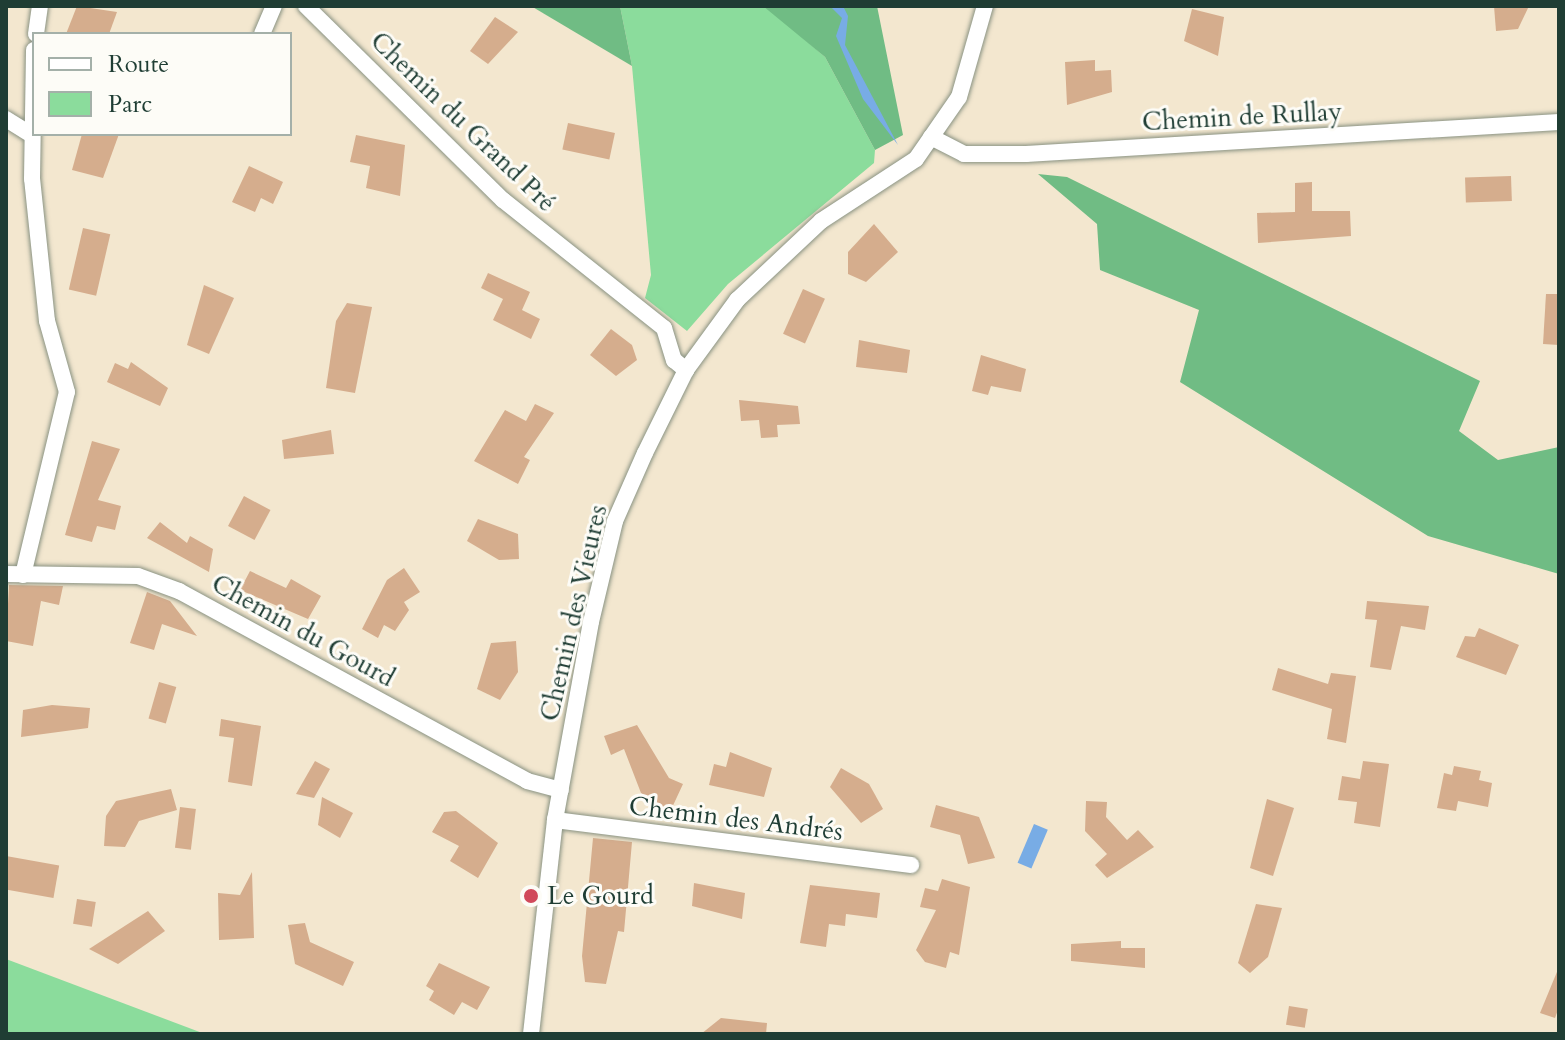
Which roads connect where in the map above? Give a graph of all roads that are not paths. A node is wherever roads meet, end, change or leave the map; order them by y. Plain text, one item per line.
1 (40, 6) edge
2 (274, 6) edge
3 (306, 6) edge
4 (985, 6) edge
5 (36, 32) edge
6 (263, 32) edge
7 (32, 78) edge
8 (6, 119) edge
9 (1559, 122) edge
10 (28, 133) junction
11 (931, 137) junction
12 (686, 370) junction
13 (14, 575) edge
14 (561, 790) junction
15 (555, 820) junction
16 (911, 865) dead end
17 (531, 1034) edge

1 - 5 street
2 - 6 street
3 - 12 street, Chemin du Grand Pré
4 - 11 street, Chemin des Vieures
7 - 10 street
8 - 10 street
9 - 11 street, Chemin de Rullay
10 - 13 street
11 - 12 street, Chemin des Vieures
12 - 14 street, Chemin des Vieures
13 - 14 street, Chemin du Gourd
14 - 15 street
15 - 16 street, Chemin des Andrés
15 - 17 street

